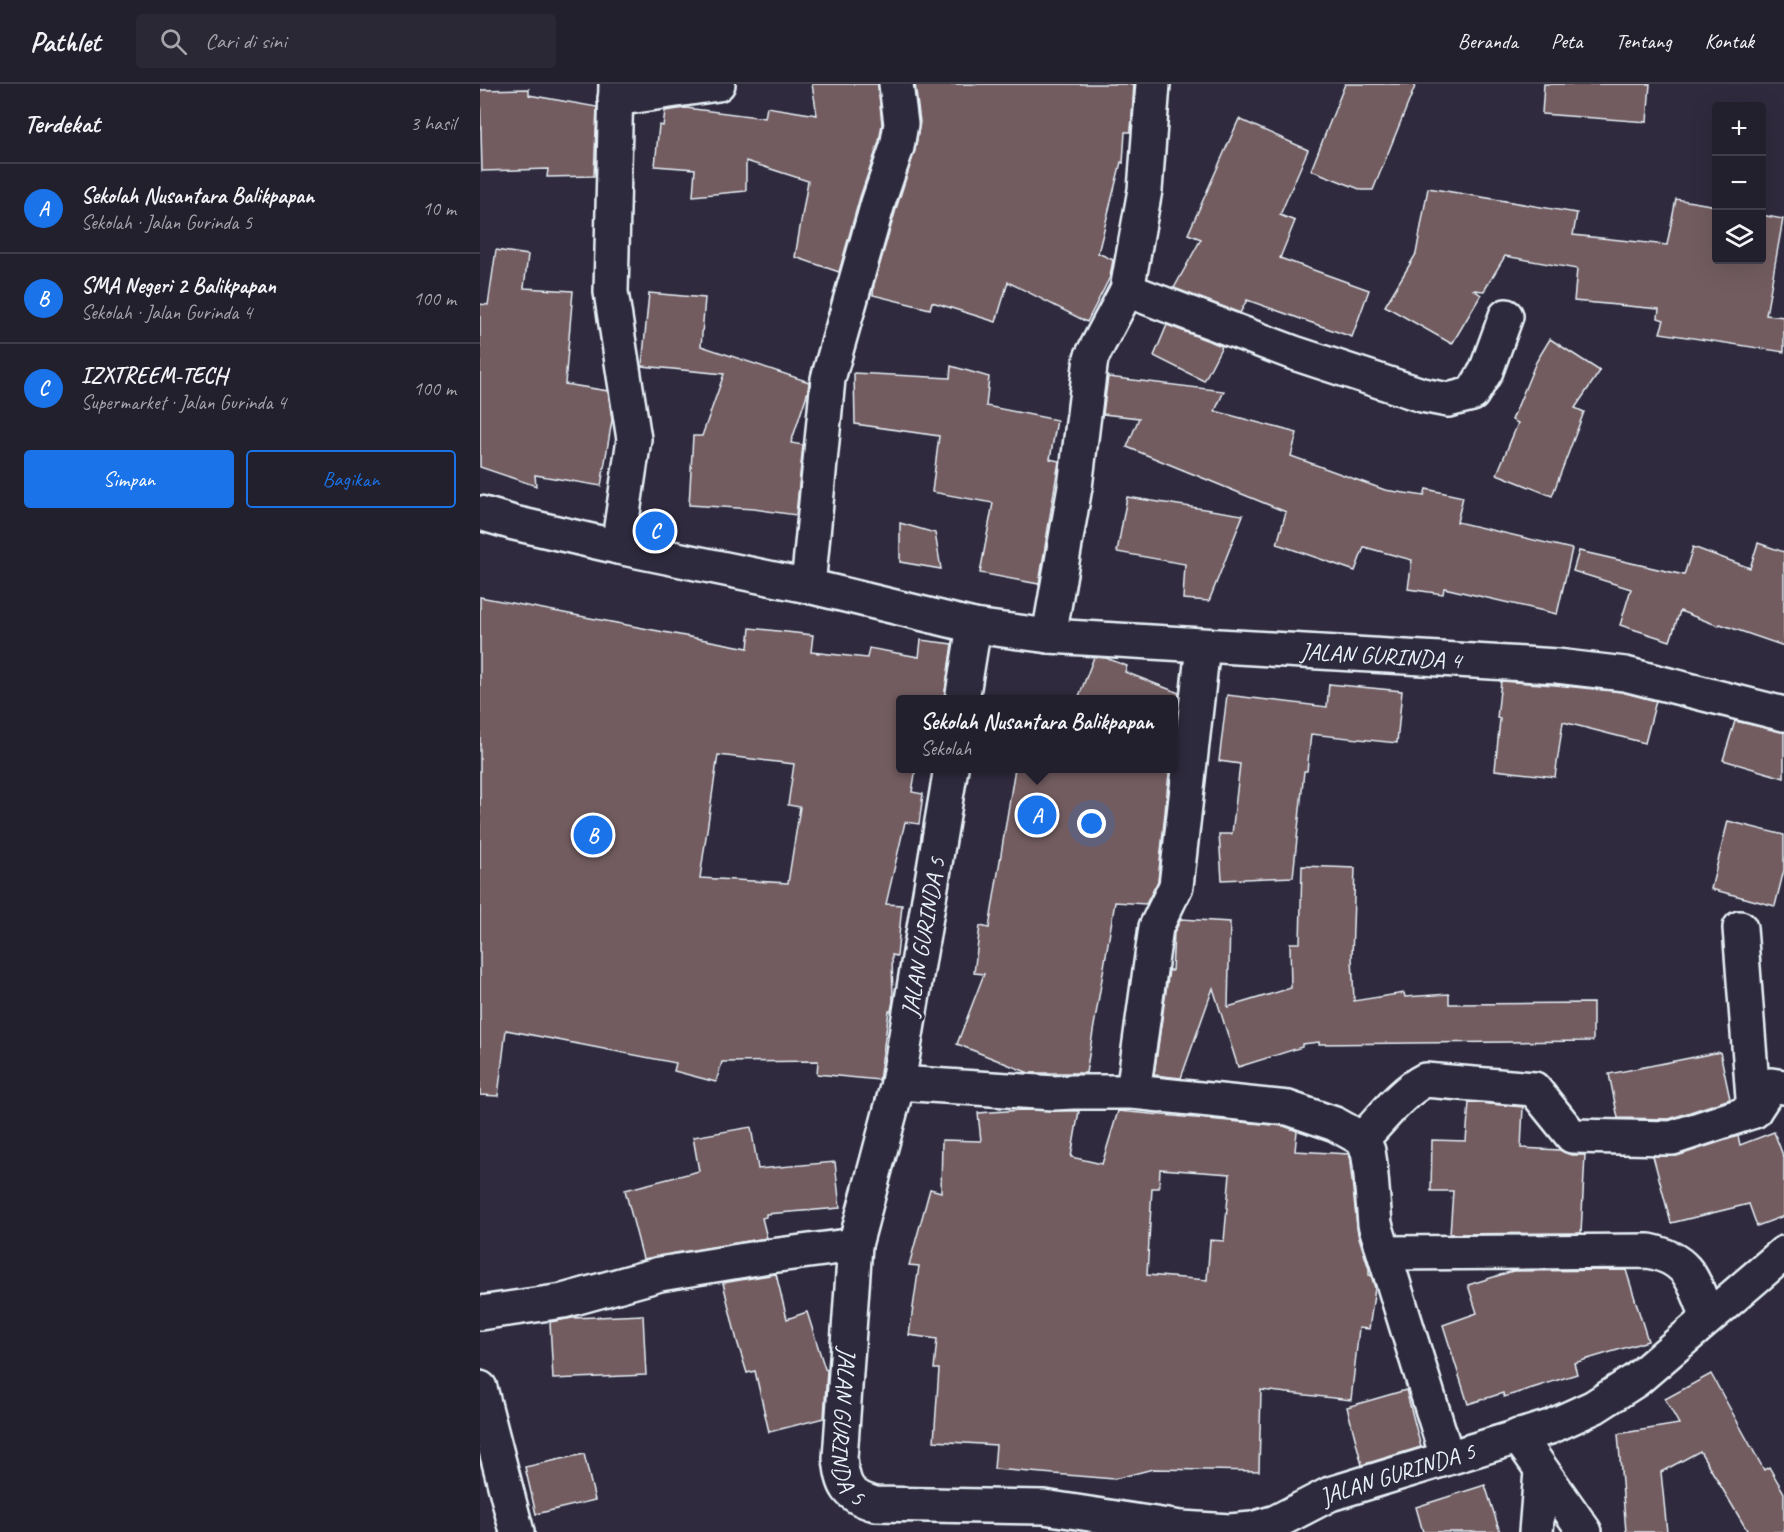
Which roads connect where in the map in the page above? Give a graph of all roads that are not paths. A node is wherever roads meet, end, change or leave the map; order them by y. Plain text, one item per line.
1 (718, 84) edge
2 (896, 84) edge
3 (1154, 84) edge
4 (616, 92) edge
5 (1127, 290) junction
6 (1506, 316) dead end
7 (480, 513) edge
8 (618, 547) junction
9 (808, 586) junction
10 (974, 626) junction
11 (1049, 636) junction
12 (1203, 646) junction
13 (963, 695) edge
14 (1784, 714) edge
15 (950, 773) edge
16 (1740, 928) dead end
17 (898, 1083) junction
18 (1784, 1087) edge
19 (1133, 1092) junction
20 (1754, 1111) junction
21 (1362, 1139) junction
22 (855, 1245) junction
23 (1784, 1253) edge
24 (1385, 1254) junction
25 (480, 1313) edge
26 (1708, 1317) junction
27 (480, 1388) edge
28 (1518, 1436) junction
29 (1447, 1457) junction
30 (1541, 1471) junction
31 (1330, 1494) junction
32 (919, 1518) edge
33 (517, 1532) edge
34 (1303, 1532) edge
35 (1536, 1532) edge
36 (1585, 1532) edge

1 - 4 street
2 - 9 street
3 - 5 street
4 - 8 street
5 - 6 street
5 - 11 street
7 - 8 street
8 - 9 street
9 - 10 street, JALAN GURINDA 4
10 - 11 street, JALAN GURINDA 4
10 - 13 street
11 - 12 street, JALAN GURINDA 4
12 - 14 street, JALAN GURINDA 4
12 - 19 street
15 - 17 street, JALAN GURINDA 5
16 - 20 street
17 - 19 street
17 - 22 street, JALAN GURINDA 5
18 - 20 street
19 - 21 street
20 - 21 street
21 - 24 street
22 - 25 street
22 - 32 street, JALAN GURINDA 5
23 - 26 street, JALAN GURINDA 5
24 - 26 street
24 - 29 street
26 - 28 street, JALAN GURINDA 5
27 - 33 street
28 - 29 street, JALAN GURINDA 5
28 - 30 street
29 - 31 street, JALAN GURINDA 5
30 - 35 street
30 - 36 street
31 - 32 street, JALAN GURINDA 5
31 - 34 street

